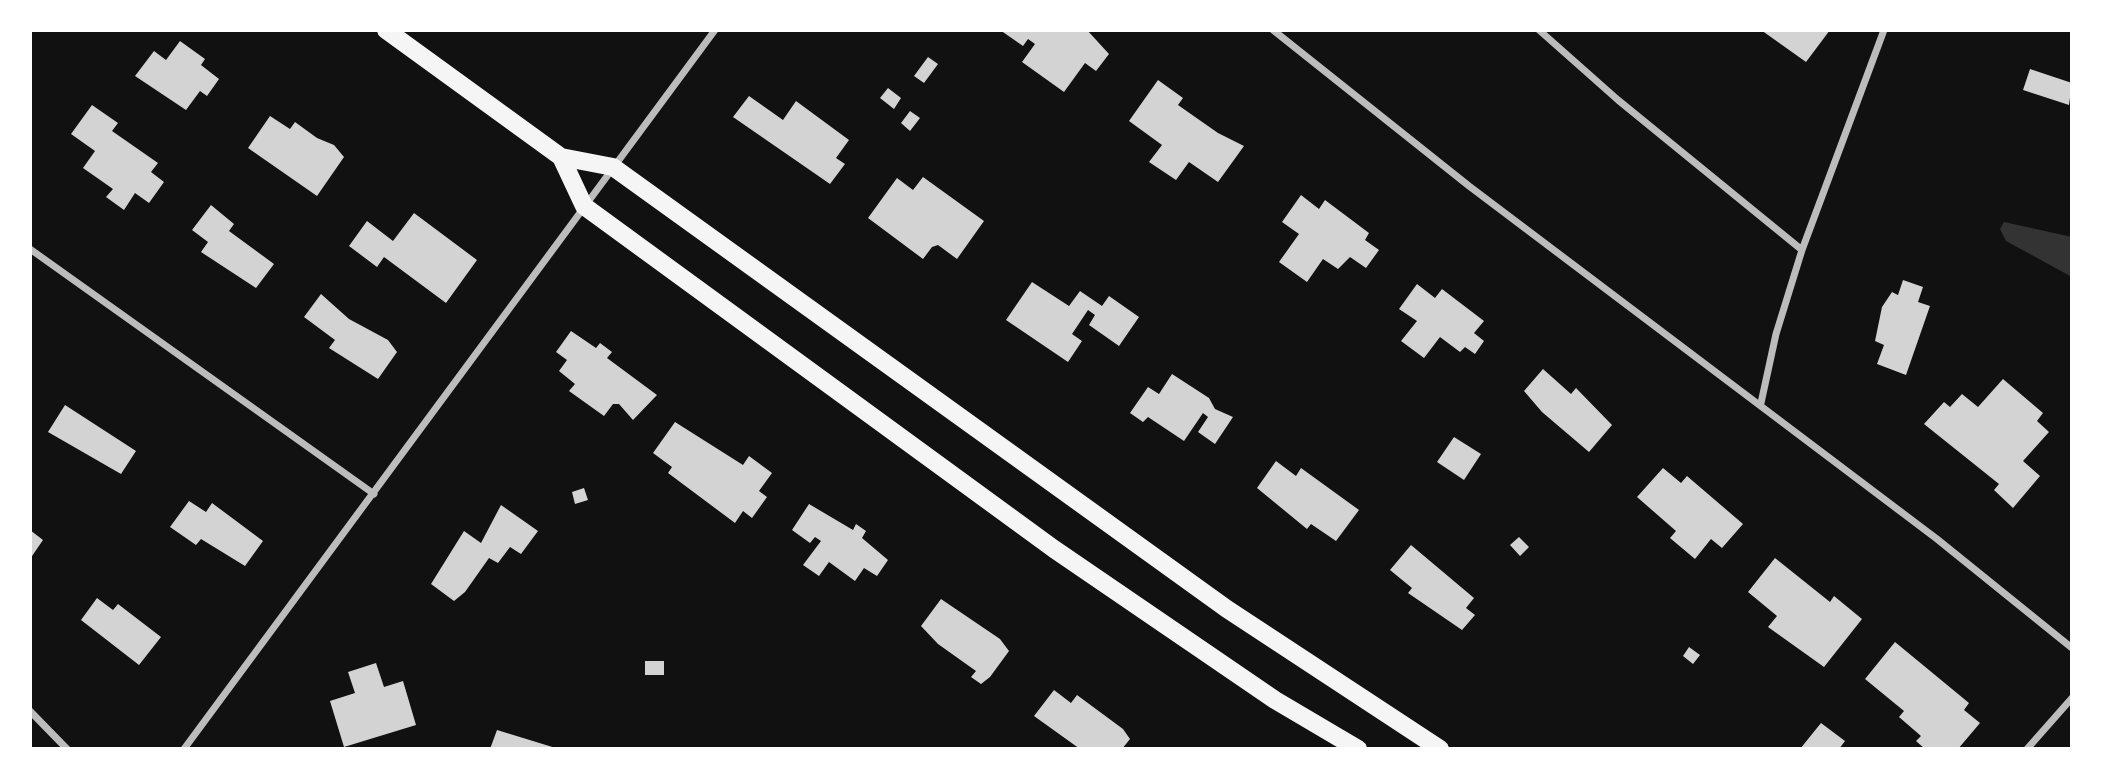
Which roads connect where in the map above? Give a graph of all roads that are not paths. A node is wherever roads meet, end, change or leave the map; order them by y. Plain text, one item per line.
1 (386, 30) edge
2 (715, 30) edge
3 (1273, 30) edge
4 (1539, 30) edge
5 (1884, 30) edge
6 (561, 157) junction
7 (613, 167) junction
8 (584, 206) junction
9 (30, 249) edge
10 (1802, 250) junction
11 (1761, 403) junction
12 (374, 494) junction
13 (2072, 648) edge
14 (2072, 698) edge
15 (30, 711) edge
16 (67, 749) edge
17 (184, 749) edge
18 (1358, 749) edge
19 (1440, 749) edge
20 (2027, 749) edge

1 - 6 main road
2 - 7 street
3 - 11 street
4 - 10 street
5 - 10 street
6 - 7 main road
6 - 8 main road
7 - 8 street
7 - 19 main road
8 - 12 street
8 - 18 main road
9 - 12 street
10 - 11 street
11 - 13 street
12 - 17 street
14 - 20 street
15 - 16 street

